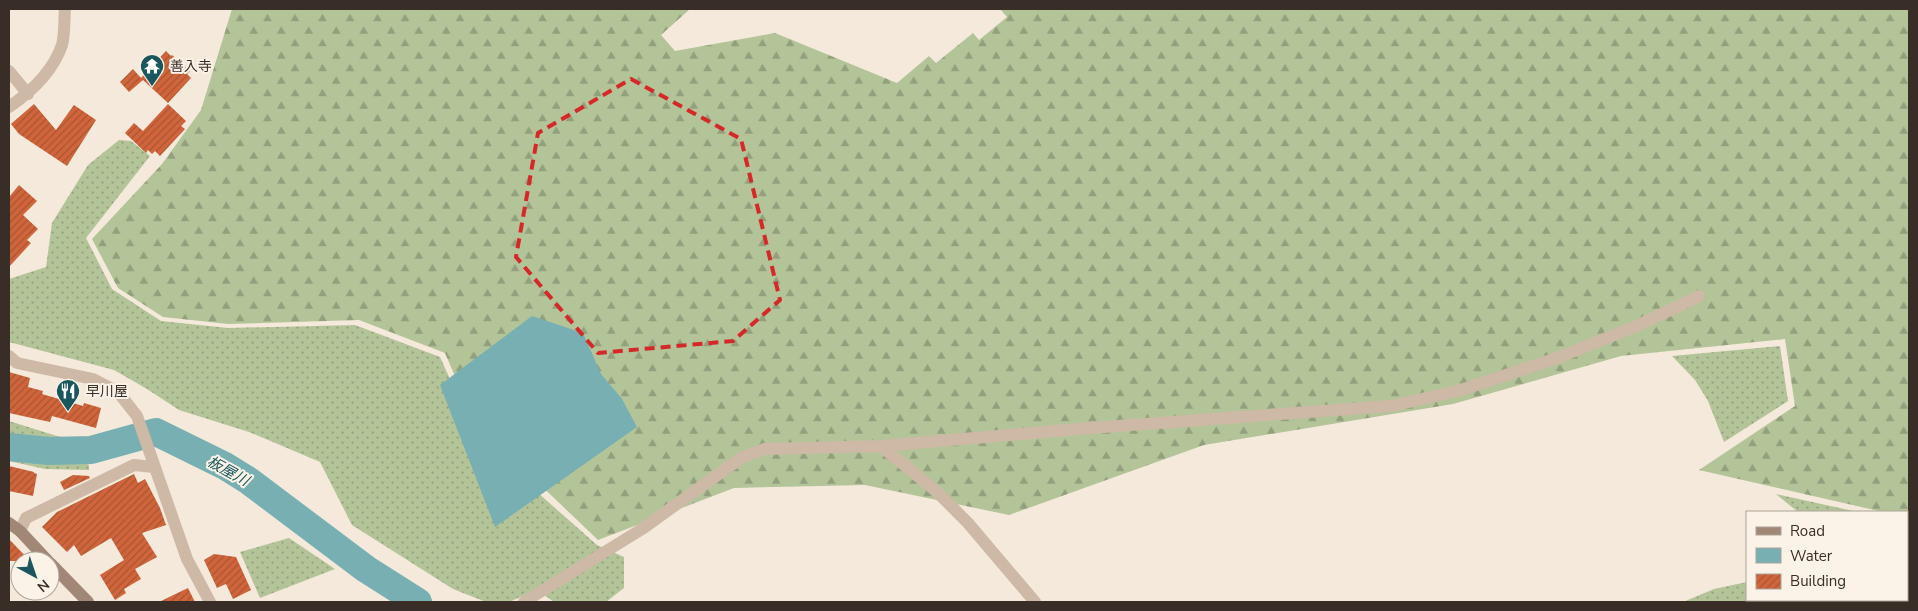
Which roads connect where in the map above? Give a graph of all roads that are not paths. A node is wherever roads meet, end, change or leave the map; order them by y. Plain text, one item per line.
1 (65, 9) edge
2 (9, 71) edge
3 (28, 94) junction
4 (9, 107) edge
5 (1699, 296) dead end
6 (9, 356) edge
7 (881, 446) junction
8 (153, 463) junction
9 (9, 522) edge
10 (20, 531) junction
11 (39, 551) edge
12 (60, 573) edge
13 (88, 602) edge
14 (210, 602) edge
15 (524, 602) edge
16 (1035, 602) edge

1 - 3 street
2 - 3 street
3 - 4 street
5 - 7 street
6 - 8 street
7 - 15 street
7 - 16 street
8 - 10 street
8 - 14 street
9 - 10 main road
10 - 11 main road
12 - 13 main road

